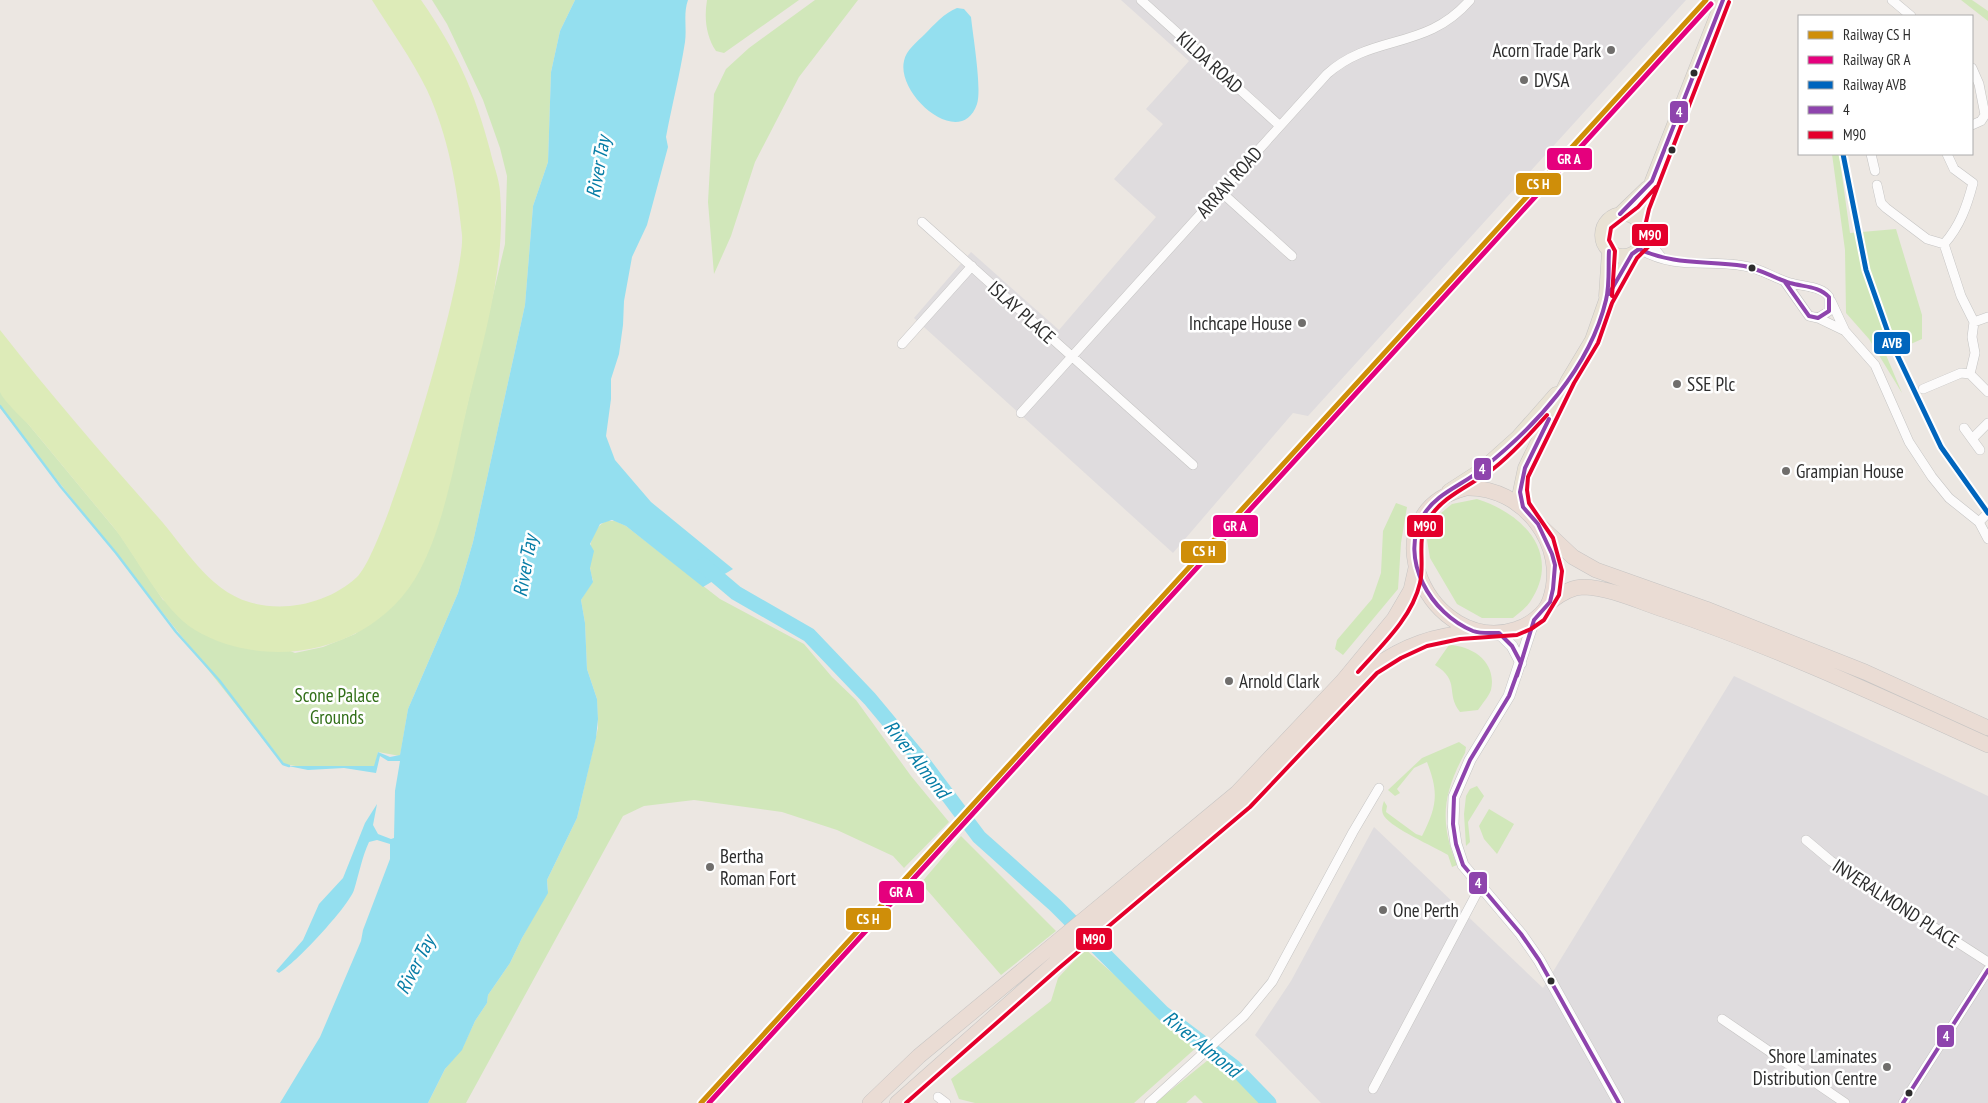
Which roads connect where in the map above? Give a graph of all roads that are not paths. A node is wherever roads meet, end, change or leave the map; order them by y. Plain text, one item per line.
1 (1140, 0) edge
2 (1470, 0) edge
3 (1723, 0) edge
4 (1892, 0) edge
5 (1910, 15) edge
6 (1973, 70) edge
7 (1986, 115) edge
8 (1973, 124) edge
9 (1279, 125) junction
10 (1871, 155) edge
11 (1947, 155) edge
12 (1875, 171) dead end
13 (1652, 182) junction
14 (1877, 185) dead end
15 (1220, 190) junction
16 (1620, 214) junction
17 (922, 222) dead end
18 (1642, 228) junction
19 (1944, 244) junction
20 (1609, 251) junction
21 (1636, 252) junction
22 (1292, 256) dead end
23 (1662, 258) junction
24 (972, 266) junction
25 (1785, 282) junction
26 (1813, 289) junction
27 (1606, 300) junction
28 (1830, 301) junction
29 (1801, 305) junction
30 (1988, 317) edge
31 (1818, 318) junction
32 (1974, 322) junction
33 (1845, 331) junction
34 (902, 344) dead end
35 (1072, 357) junction
36 (1970, 374) junction
37 (1568, 380) junction
38 (1923, 388) dead end
39 (1988, 392) edge
40 (1021, 413) dead end
41 (1988, 423) edge
42 (1964, 428) dead end
43 (1973, 438) junction
44 (1980, 450) dead end
45 (1193, 465) dead end
46 (1442, 497) junction
47 (1523, 507) junction
48 (1988, 513) edge
49 (1979, 522) junction
50 (1538, 524) junction
51 (1988, 539) edge
52 (1416, 568) junction
53 (1550, 602) junction
54 (1534, 620) junction
55 (1474, 632) junction
56 (1499, 633) junction
57 (1521, 663) junction
58 (1988, 728) edge
59 (1988, 745) edge
60 (1380, 788) dead end
61 (1806, 840) dead end
62 (1480, 886) junction
63 (1110, 909) junction
64 (1050, 957) junction
65 (1988, 962) edge
66 (1988, 970) edge
67 (1722, 1019) dead end
68 (1373, 1089) dead end
69 (938, 1097) dead end
70 (870, 1103) edge
71 (897, 1103) edge
72 (946, 1103) edge
73 (1149, 1103) edge
74 (1620, 1103) edge
75 (1845, 1103) edge
76 (1903, 1103) edge

1 - 9 street, KILDA ROAD
2 - 9 street, ARRAN ROAD
3 - 13 main road
4 - 5 street
6 - 7 street
7 - 8 street
9 - 15 street, ARRAN ROAD
10 - 12 street
11 - 19 street
13 - 16 main road
13 - 18 main road
14 - 19 street
15 - 22 street
15 - 35 street, ARRAN ROAD
16 - 18 main road
16 - 20 main road
17 - 24 street, ISLAY PLACE
18 - 21 main road
18 - 23 street
19 - 32 street
20 - 21 main road
20 - 27 main road
21 - 23 street
21 - 27 main road
23 - 25 street
24 - 34 street, ISLAY PLACE
24 - 35 street, ISLAY PLACE
25 - 26 street
25 - 29 street
26 - 28 street
26 - 29 street
27 - 37 main road
28 - 31 street
28 - 33 street
29 - 31 street
30 - 32 street
31 - 33 street
32 - 36 street
33 - 49 street
35 - 40 street, ARRAN ROAD
35 - 45 street, ISLAY PLACE
36 - 38 street
36 - 39 street
37 - 46 main road
37 - 47 main road
41 - 43 street
42 - 43 street
43 - 44 street
46 - 47 highway
46 - 52 highway
47 - 50 highway
48 - 49 street
49 - 51 street
50 - 53 highway
50 - 58 highway
52 - 55 highway
52 - 63 highway
53 - 54 highway
53 - 59 highway
54 - 56 highway
54 - 57 street
55 - 56 highway
55 - 63 highway
56 - 57 street
57 - 62 street
60 - 73 street
61 - 65 street, INVERALMOND PLACE
62 - 68 street
62 - 74 street
63 - 64 highway
64 - 70 highway
64 - 71 highway
66 - 76 street
67 - 75 street
69 - 72 street

